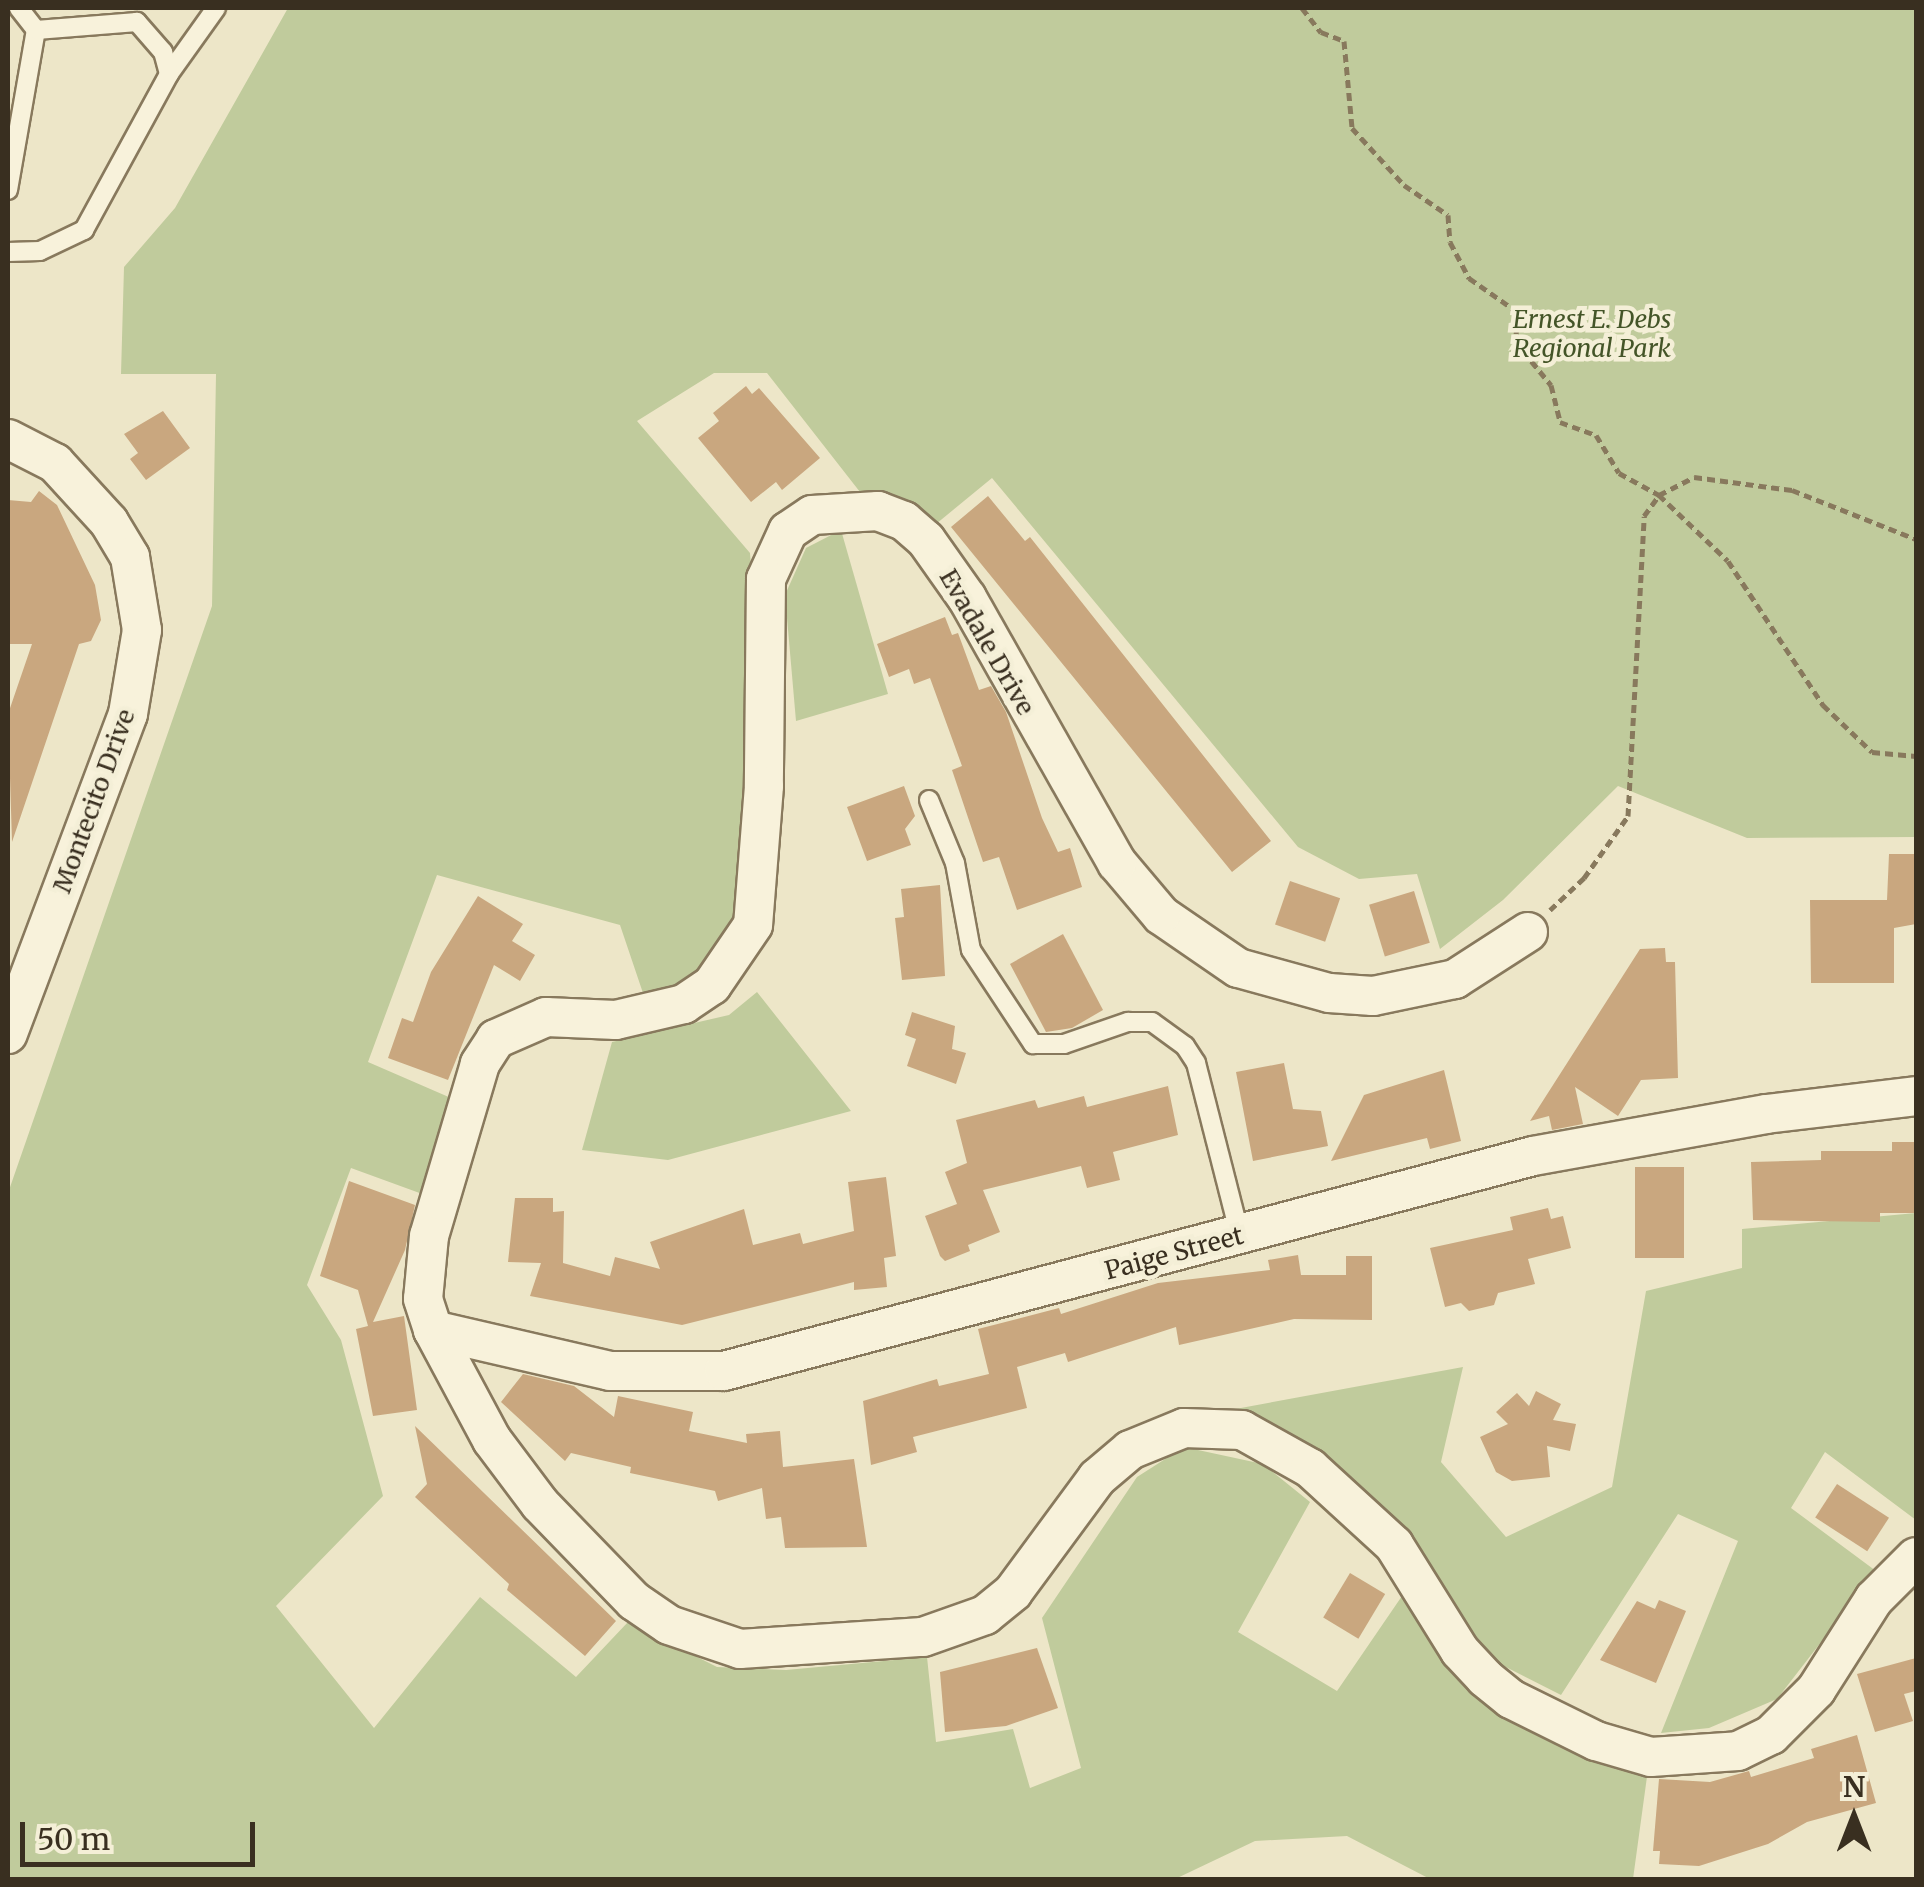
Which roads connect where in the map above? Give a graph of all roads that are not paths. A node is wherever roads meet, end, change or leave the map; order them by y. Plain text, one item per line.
1 (19, 8) edge
2 (216, 8) edge
3 (36, 30) junction
4 (169, 74) junction
5 (8, 190) edge
6 (8, 252) edge
7 (8, 439) edge
8 (929, 800) dead end
9 (1528, 932) road end
10 (8, 1034) edge
11 (1916, 1096) edge
12 (1240, 1236) junction
13 (434, 1330) junction
14 (1916, 1557) edge

1 - 3 lane
2 - 4 lane
3 - 4 lane
3 - 5 lane
4 - 6 lane
7 - 10 street, Montecito Drive
8 - 12 lane
9 - 13 street, Evadale Drive
11 - 12 street, Paige Street
12 - 13 street, Paige Street
13 - 14 street, Evadale Drive

